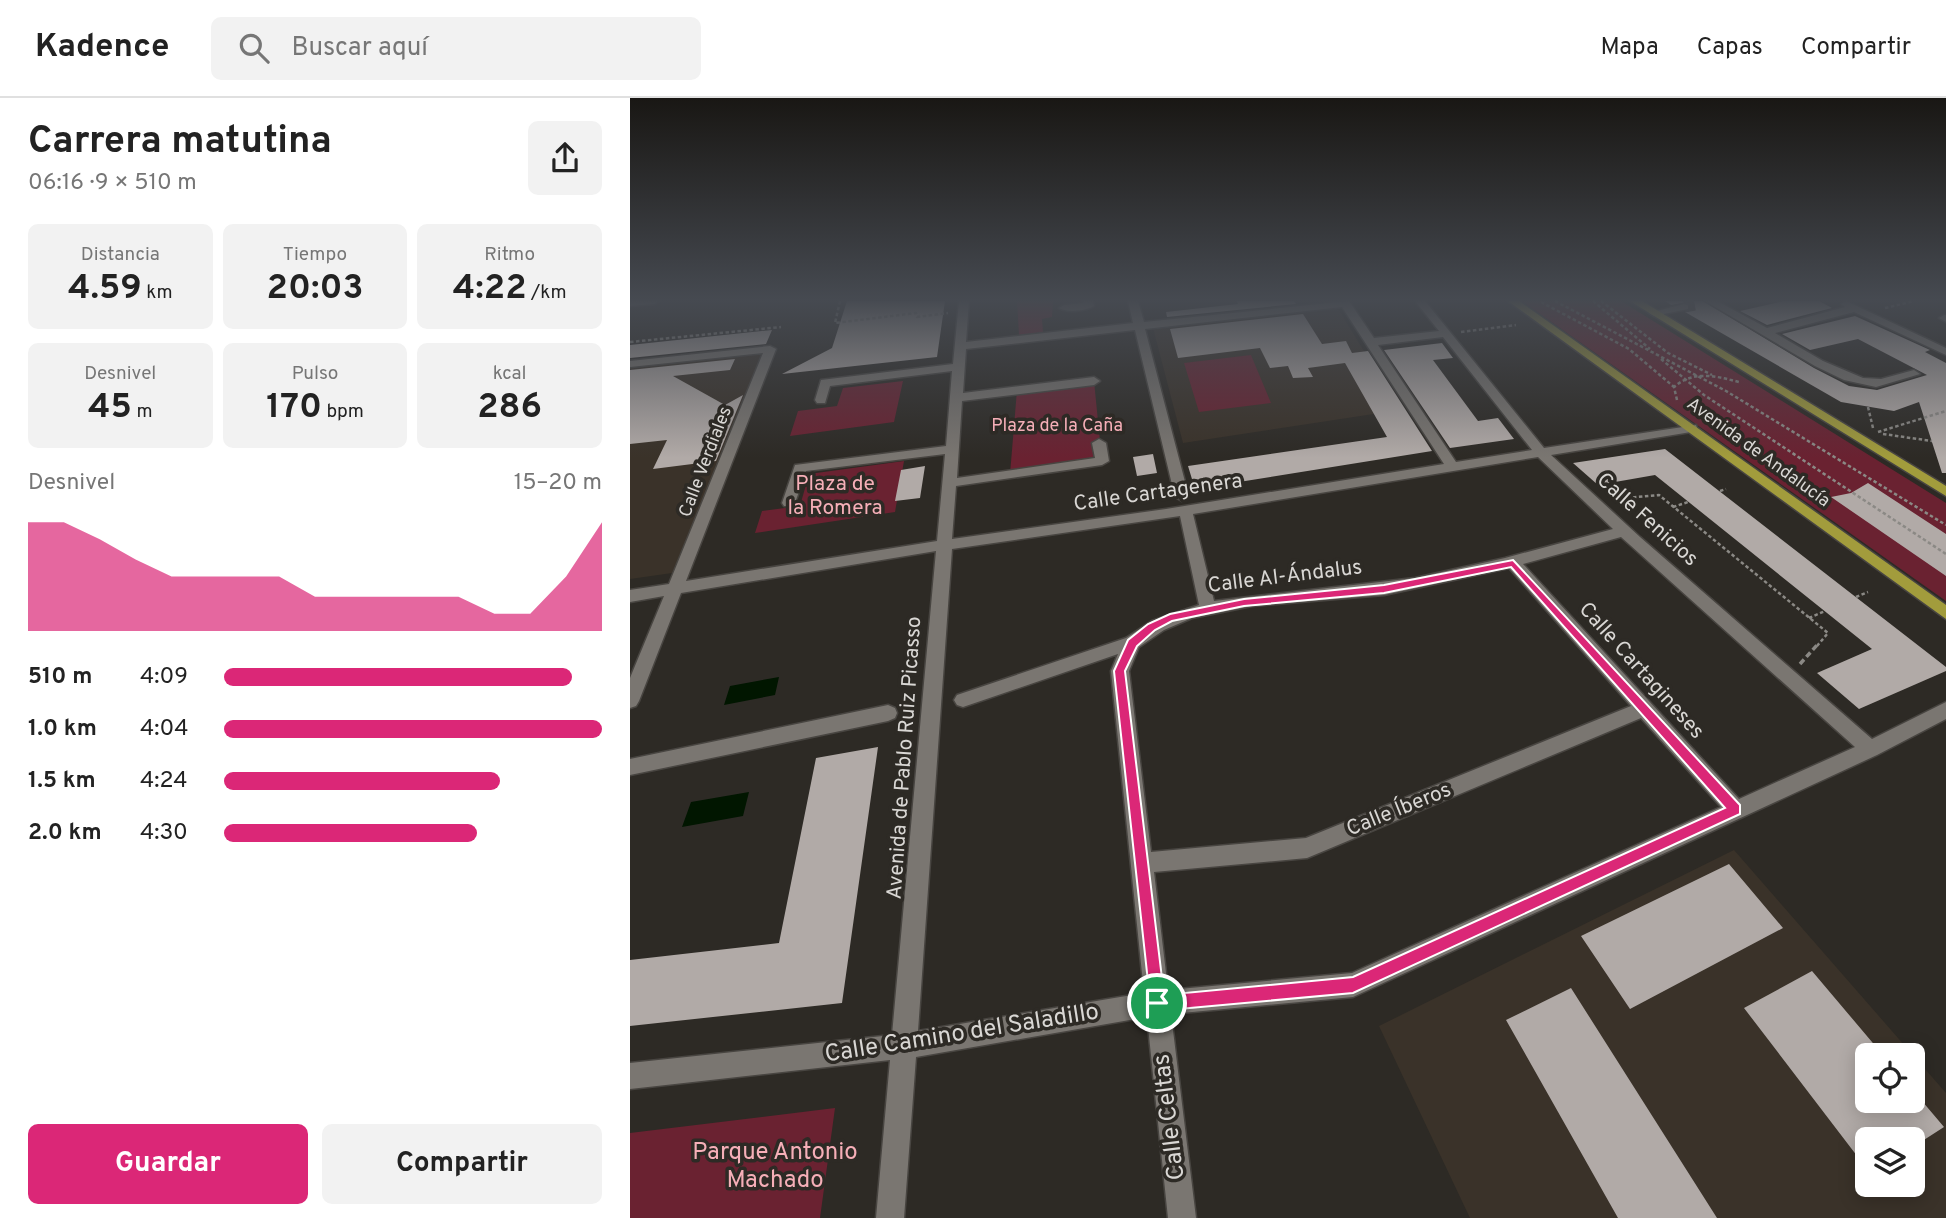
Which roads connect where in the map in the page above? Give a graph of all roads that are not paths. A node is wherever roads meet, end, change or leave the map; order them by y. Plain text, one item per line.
1 (730, 353) edge
2 (768, 353) edge
3 (959, 353) edge
4 (1146, 353) edge
5 (1378, 353) edge
6 (1465, 353) edge
7 (1586, 353) edge
8 (1720, 353) edge
9 (1804, 353) edge
10 (630, 364) edge
11 (958, 367) junction
12 (1914, 374) dead end
13 (1094, 381) dead end
14 (956, 398) junction
15 (821, 400) dead end
16 (1691, 428) junction
17 (1099, 443) dead end
18 (952, 449) junction
19 (1542, 454) junction
20 (1453, 468) junction
21 (949, 483) junction
22 (1946, 492) edge
23 (1182, 497) dead end
24 (789, 503) dead end
25 (1187, 517) dead end
26 (1623, 531) junction
27 (944, 545) junction
28 (1513, 563) junction
29 (677, 588) junction
30 (630, 596) edge
31 (1208, 608) junction
32 (1946, 613) edge
33 (1132, 643) junction
34 (963, 700) dead end
35 (630, 701) edge
36 (1645, 708) junction
37 (1946, 710) edge
38 (888, 713) dead end
39 (1870, 749) junction
40 (630, 767) edge
41 (1735, 809) junction
42 (1140, 863) junction
43 (1157, 1003) junction
44 (904, 1046) junction
45 (630, 1076) edge
46 (890, 1218) edge
47 (1182, 1218) edge

1 - 10 street, Calle Verdiales
2 - 29 street, Calle Verdiales
3 - 11 street, Avenida de Pablo Ruiz Picasso
4 - 23 street
5 - 20 street
6 - 19 street, Calle Fenicios
7 - 16 main road, Avenida de Andalucía
8 - 22 main road
9 - 12 street
11 - 14 street, Avenida de Pablo Ruiz Picasso
11 - 15 street
13 - 14 street
14 - 18 street, Avenida de Pablo Ruiz Picasso
16 - 19 street, Calle Cartagenera
16 - 32 main road, Avenida de Andalucía
17 - 21 street
18 - 21 street, Avenida de Pablo Ruiz Picasso
18 - 24 street
19 - 20 street, Calle Cartagenera
19 - 26 street, Calle Fenicios
20 - 27 street, Calle Cartagenera
21 - 27 street, Avenida de Pablo Ruiz Picasso
25 - 31 street
26 - 28 street, Calle Al-Ándalus
26 - 39 street, Calle Fenicios
27 - 29 street, Calle Cartagenera
27 - 44 street, Avenida de Pablo Ruiz Picasso
28 - 31 street, Calle Al-Ándalus
28 - 36 street, Calle Cartagineses
29 - 30 street, Calle Cartagenera
29 - 35 street, Calle Verdiales
31 - 33 street, Calle Al-Ándalus
33 - 34 street, Calle Al-Ándalus
33 - 42 street, Calle Celtas
36 - 41 street, Calle Cartagineses
36 - 42 street, Calle Íberos
37 - 39 street, Calle Camino del Saladillo
38 - 40 street
39 - 41 street, Calle Camino del Saladillo
41 - 43 street, Calle Camino del Saladillo
42 - 43 street, Calle Celtas
43 - 44 street, Calle Camino del Saladillo
43 - 47 street, Calle Celtas
44 - 45 street, Calle Camino del Saladillo
44 - 46 street, Avenida de Pablo Ruiz Picasso

